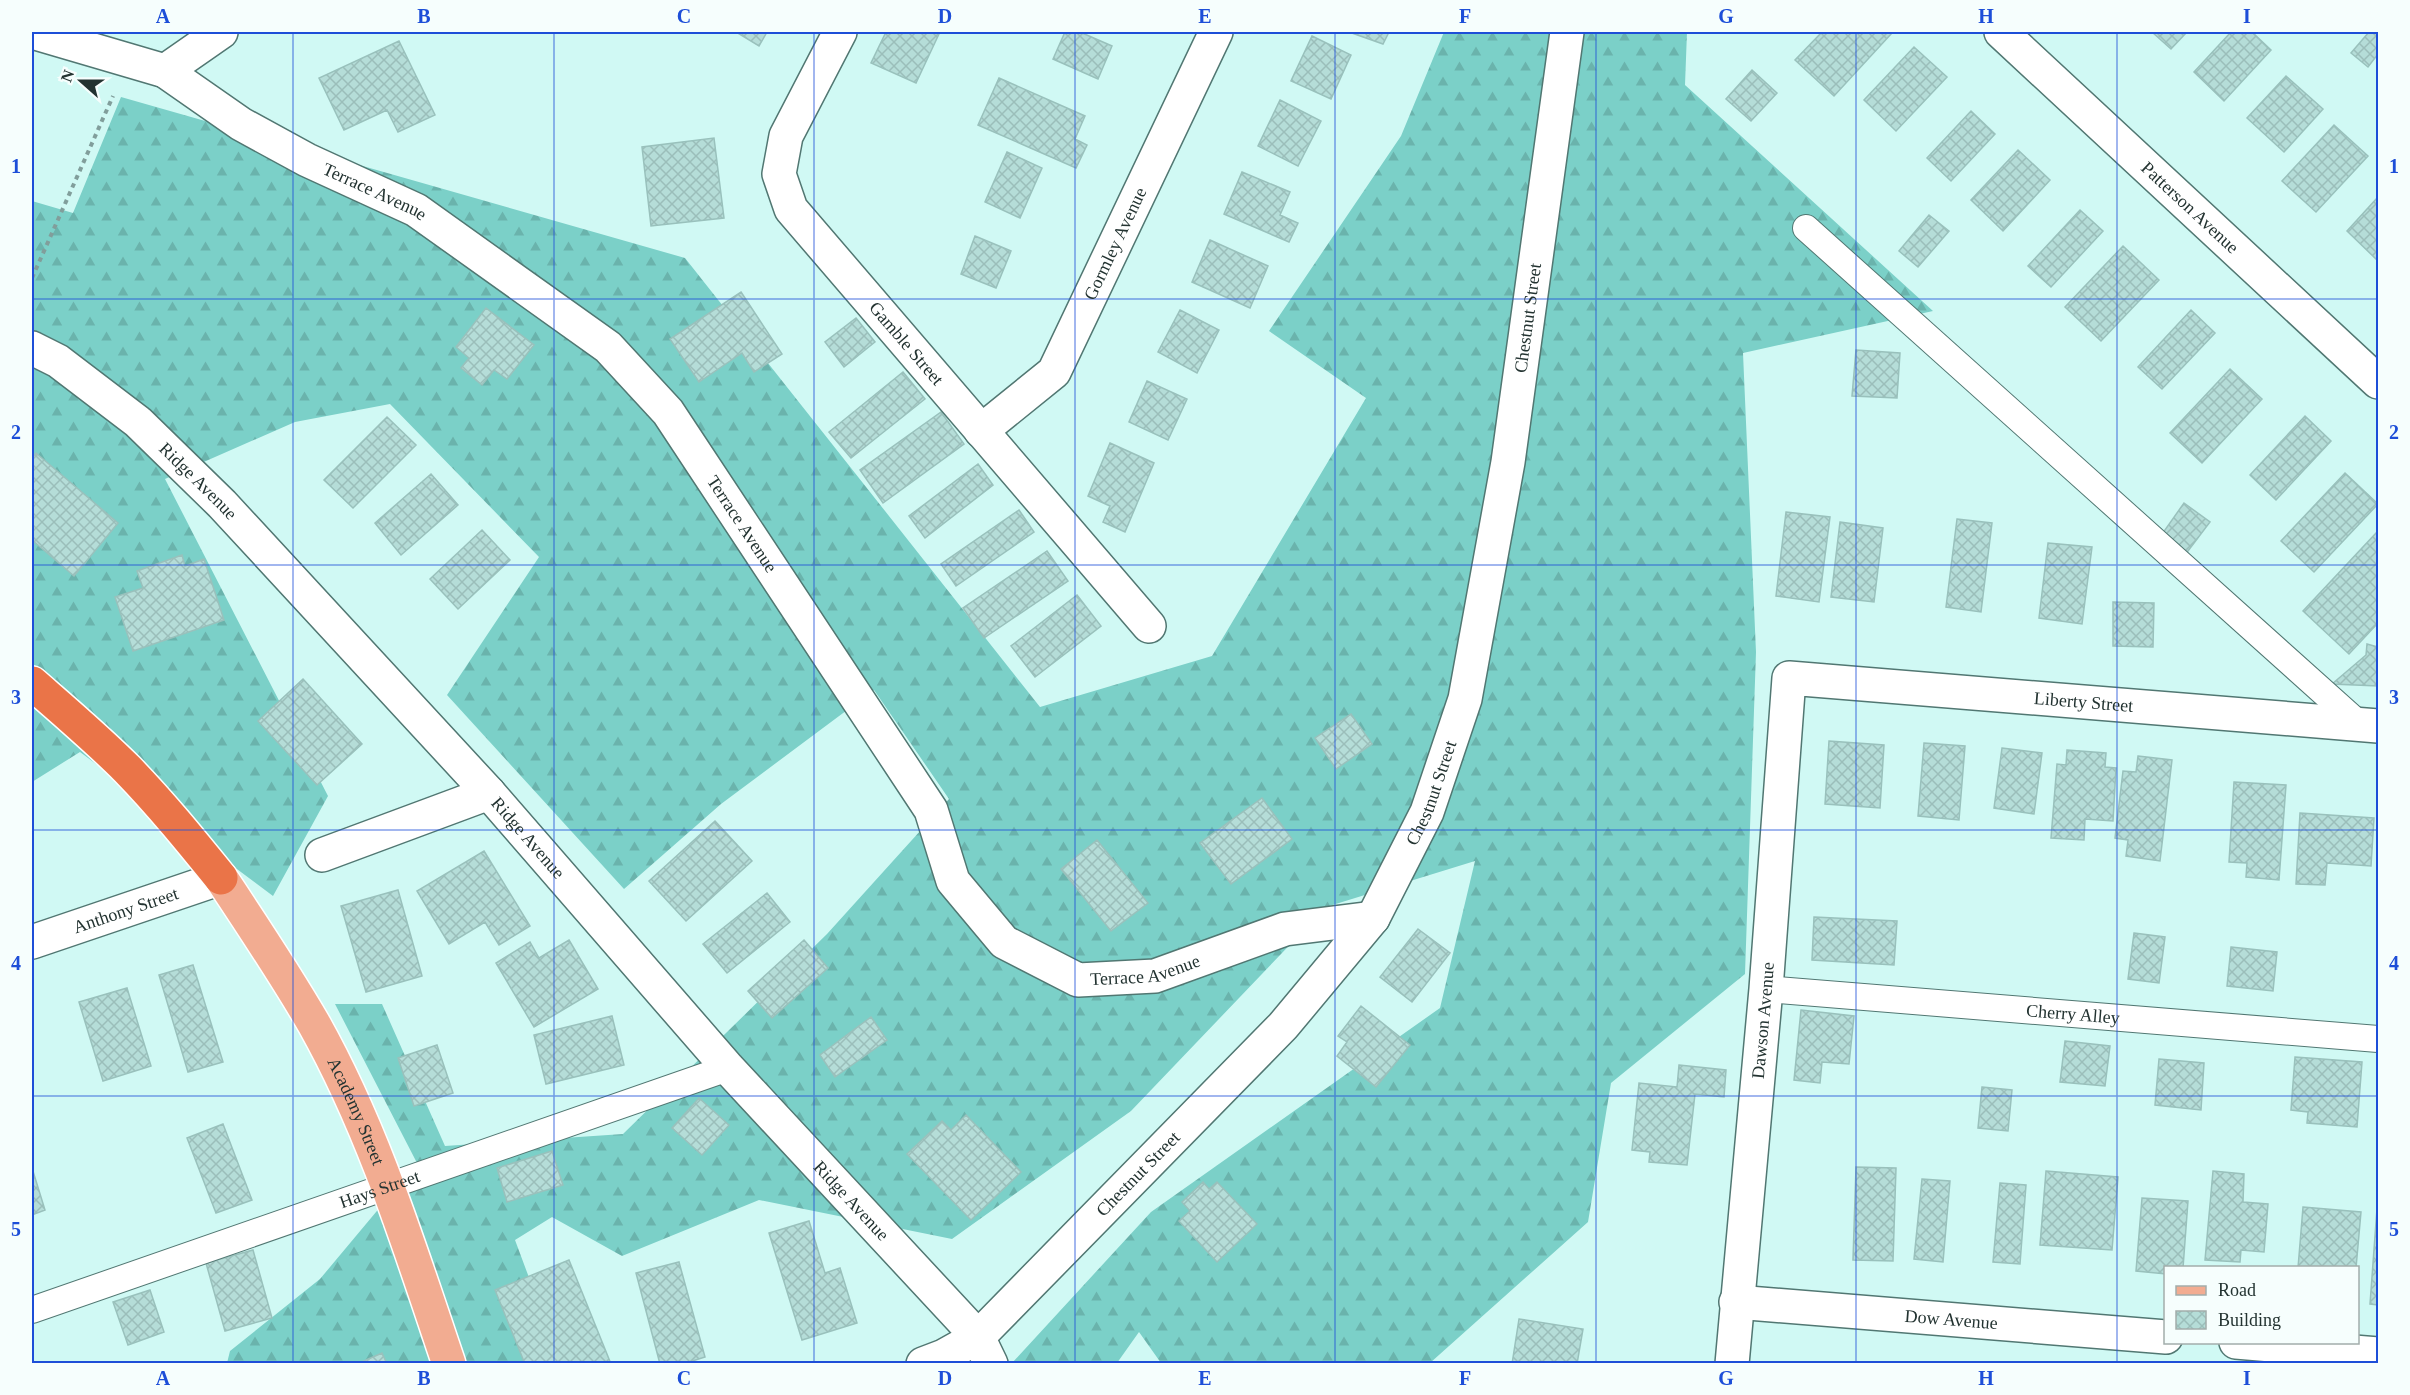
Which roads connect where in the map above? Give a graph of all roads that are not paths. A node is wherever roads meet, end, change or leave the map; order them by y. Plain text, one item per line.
1 (32, 32) edge
2 (221, 32) edge
3 (840, 32) edge
4 (1216, 32) edge
5 (1567, 32) edge
6 (2001, 32) edge
7 (165, 70) junction
8 (1806, 228) dead end
9 (32, 348) edge
10 (2379, 382) edge
11 (981, 431) junction
12 (1149, 626) dead end
13 (1789, 678) joint
14 (32, 683) edge
15 (2369, 725) edge
16 (489, 793) junction
17 (322, 855) dead end
18 (221, 878) junction
19 (1373, 918) junction
20 (32, 942) edge
21 (1766, 989) junction
22 (2379, 1039) edge
23 (728, 1068) junction
24 (388, 1186) junction
25 (1736, 1302) junction
26 (32, 1310) edge
27 (2164, 1337) edge
28 (2226, 1344) edge
29 (2260, 1344) edge
30 (984, 1350) edge
31 (2379, 1354) edge
32 (449, 1364) edge
33 (923, 1364) edge
34 (1732, 1364) edge
35 (2239, 1364) edge

1 - 7 street, Terrace Avenue
2 - 7 street
3 - 11 street, Gamble Street
4 - 11 street, Gormley Avenue
5 - 19 street, Chestnut Street
6 - 10 street, Patterson Avenue
7 - 19 street, Terrace Avenue
8 - 15 lane
9 - 16 street, Ridge Avenue
11 - 12 street, Gamble Street
13 - 15 street, Liberty Street
13 - 21 street, Dawson Avenue
14 - 18 highway
16 - 17 street
16 - 23 street, Ridge Avenue
18 - 20 street, Anthony Street
18 - 24 main road, Academy Street
19 - 30 street, Chestnut Street
21 - 22 lane, Cherry Alley
21 - 25 street, Dawson Avenue
23 - 24 lane, Hays Street
23 - 30 street, Ridge Avenue
24 - 26 lane, Hays Street
24 - 32 main road, Academy Street
25 - 27 street, Dow Avenue
25 - 34 street, Dawson Avenue
28 - 35 street
29 - 31 street
30 - 33 street, Chestnut Street

